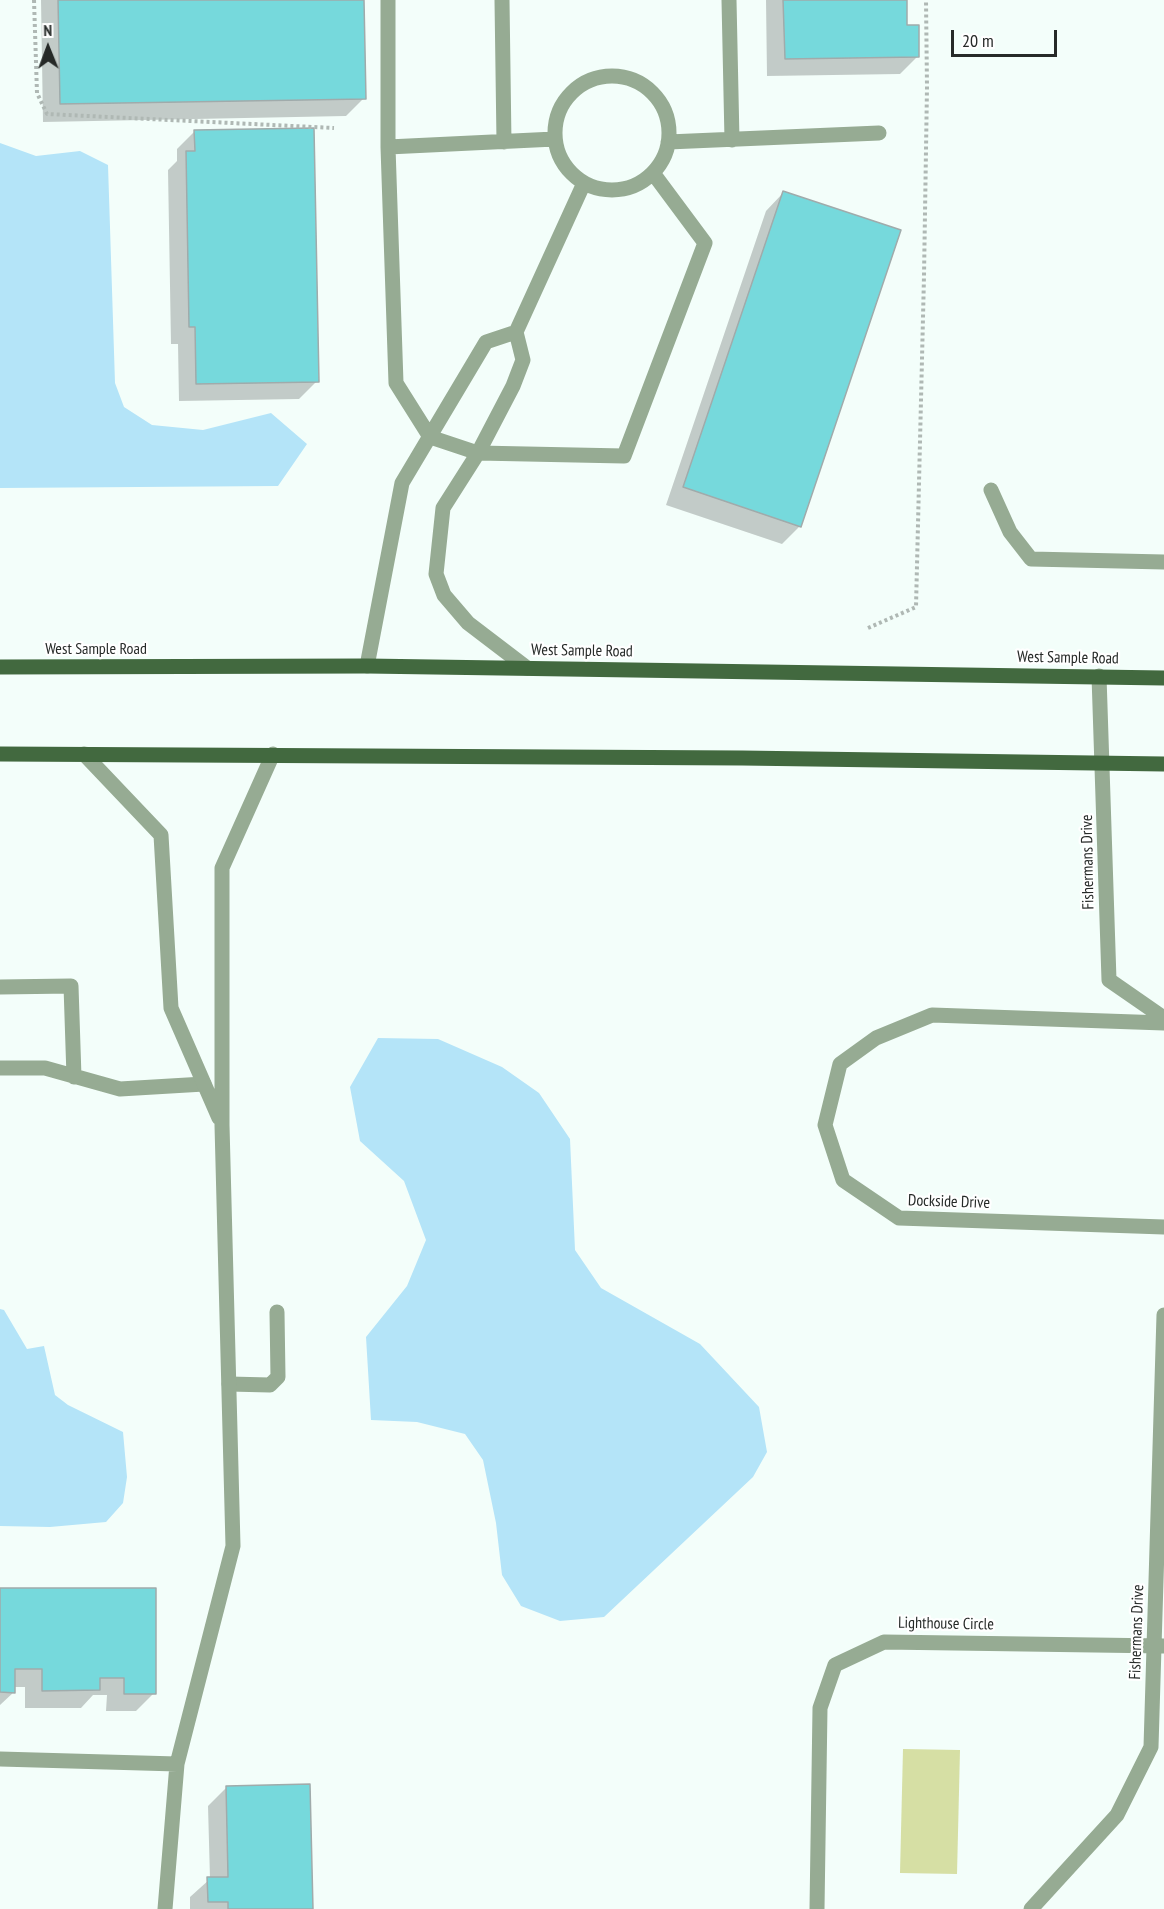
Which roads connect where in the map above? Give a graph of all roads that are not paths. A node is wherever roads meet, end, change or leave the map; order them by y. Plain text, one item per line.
1 (388, 0) edge
2 (502, 0) edge
3 (729, 0) edge
4 (879, 133) dead end
5 (555, 138) junction
6 (732, 140) junction
7 (504, 142) junction
8 (668, 142) junction
9 (388, 147) junction
10 (653, 173) junction
11 (584, 183) junction
12 (516, 332) junction
13 (430, 436) junction
14 (478, 453) junction
15 (991, 490) dead end
16 (1164, 562) edge
17 (367, 666) junction
18 (0, 667) edge
19 (527, 668) junction
20 (1100, 676) junction
21 (1164, 678) edge
22 (0, 754) edge
23 (84, 754) junction
24 (273, 754) junction
25 (1103, 763) junction
26 (1164, 765) edge
27 (0, 987) edge
28 (1164, 1018) edge
29 (1164, 1023) edge
30 (0, 1068) edge
31 (74, 1077) junction
32 (204, 1084) junction
33 (222, 1125) junction
34 (1164, 1227) edge
35 (277, 1312) dead end
36 (1164, 1316) edge
37 (229, 1384) junction
38 (1160, 1645) edge
39 (0, 1759) edge
40 (177, 1764) junction
41 (165, 1909) edge
42 (817, 1909) edge
43 (1031, 1909) edge

1 - 9 street
2 - 7 street
3 - 6 street
4 - 6 street
5 - 7 street
5 - 8 street
5 - 11 street
6 - 8 street
7 - 9 street
8 - 10 street
9 - 13 street
10 - 11 street
10 - 14 street
11 - 12 street
12 - 13 street
12 - 14 street
13 - 14 street
13 - 17 street
14 - 19 street
15 - 16 street
17 - 18 main road, West Sample Road
17 - 19 main road, West Sample Road
19 - 20 main road, West Sample Road
20 - 21 main road, West Sample Road
20 - 25 street, Fishermans Drive
22 - 23 main road
23 - 24 main road
23 - 32 street
24 - 25 main road
24 - 33 street
25 - 26 main road
25 - 28 street, Fishermans Drive
27 - 31 street
29 - 34 street, Dockside Drive
30 - 31 street
31 - 32 street
32 - 33 street
33 - 37 street
35 - 37 street
36 - 38 street, Fishermans Drive
37 - 40 street
38 - 42 street, Lighthouse Circle
38 - 43 street, Fishermans Drive
39 - 40 street
40 - 41 street

